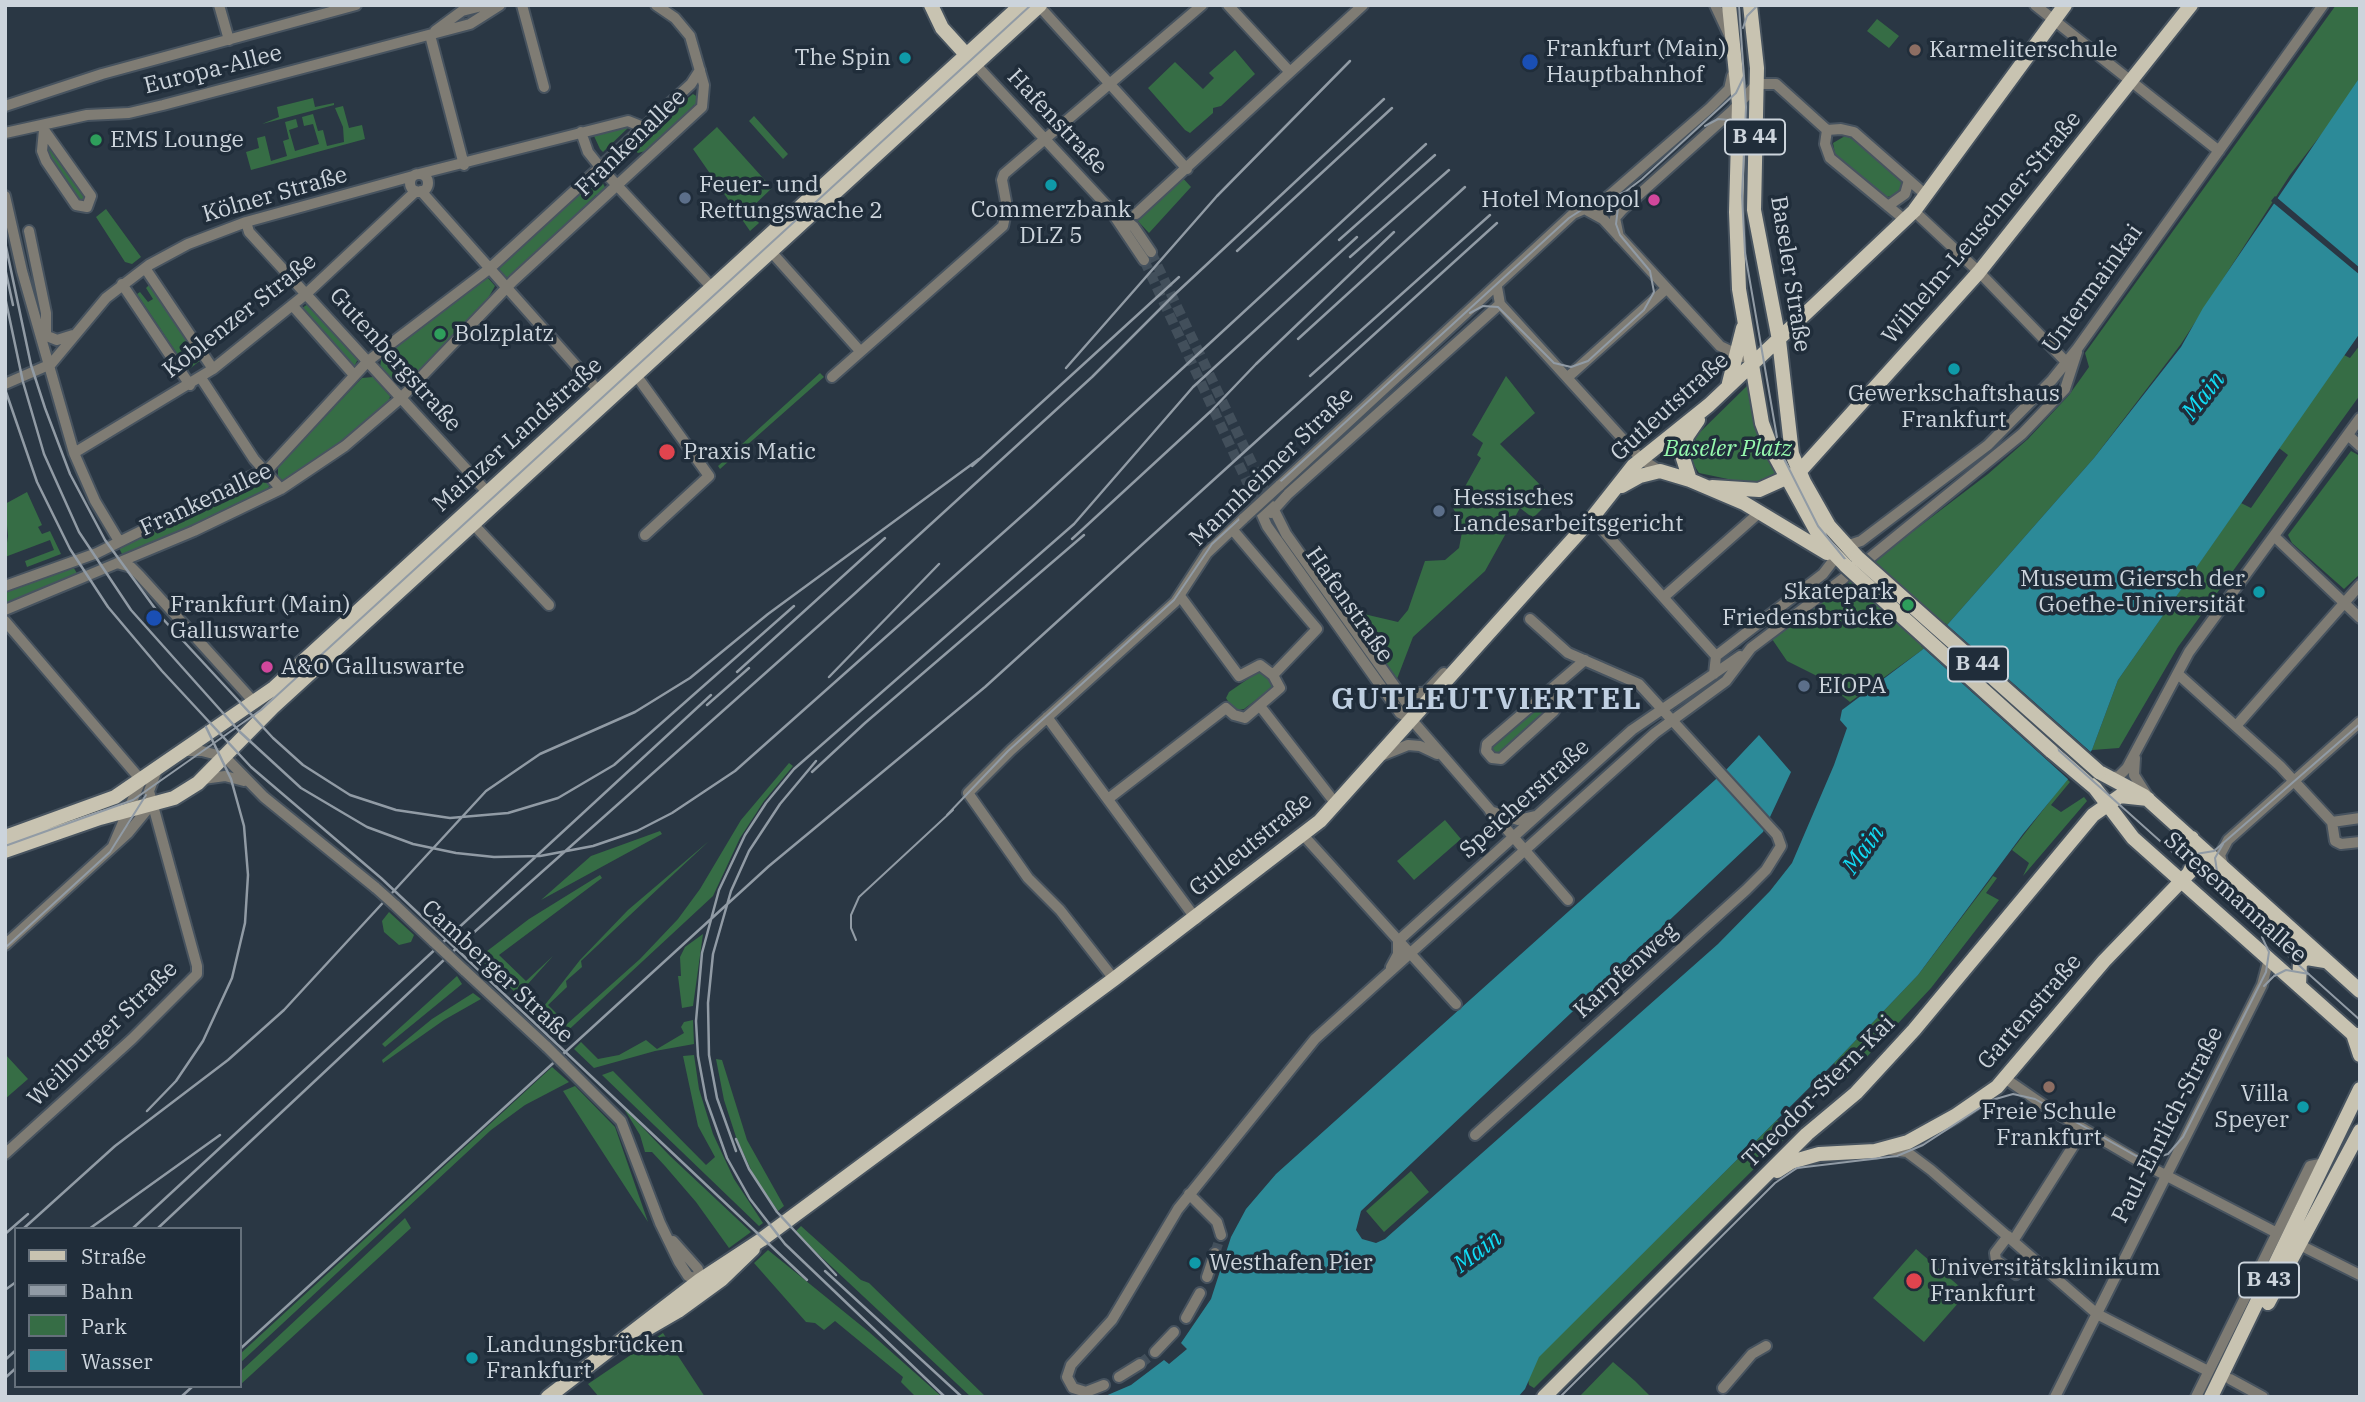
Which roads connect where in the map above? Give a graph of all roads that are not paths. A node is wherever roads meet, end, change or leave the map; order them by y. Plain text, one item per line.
1 (219, 5) edge
2 (356, 5) edge
3 (486, 5) edge
4 (500, 5) edge
5 (522, 5) edge
6 (656, 5) edge
7 (931, 5) edge
8 (1039, 5) edge
9 (1202, 5) edge
10 (1228, 5) edge
11 (1363, 5) edge
12 (1717, 5) edge
13 (1729, 5) edge
14 (2035, 5) edge
15 (2064, 5) edge
16 (2191, 5) edge
17 (1018, 6) edge
18 (2321, 6) edge
19 (1752, 7) edge
20 (2053, 20) junction
21 (1733, 23) junction
22 (430, 35) junction
23 (229, 40) junction
24 (971, 60) junction
25 (700, 70) junction
26 (1289, 71) junction
27 (2131, 82) junction
28 (1757, 84) junction
29 (1110, 85) junction
30 (544, 87) dead end
31 (686, 89) junction
32 (705, 96) junction
33 (1739, 99) junction
34 (5, 106) edge
35 (1717, 125) junction
36 (643, 127) junction
37 (44, 128) junction
38 (1827, 130) junction
39 (581, 132) junction
40 (5, 133) edge
41 (1739, 138) junction
42 (1046, 141) junction
43 (2219, 151) junction
44 (464, 164) junction
45 (600, 167) junction
46 (1187, 169) junction
47 (416, 175) junction
48 (1656, 180) junction
49 (1909, 180) junction
50 (391, 184) junction
51 (617, 186) junction
52 (1619, 188) junction
53 (416, 191) junction
54 (5, 196) edge
55 (1927, 196) junction
56 (1629, 198) junction
57 (1888, 206) junction
58 (1588, 210) junction
59 (1136, 214) dead end
60 (1909, 215) junction
61 (246, 222) junction
62 (29, 231) dead end
63 (1619, 237) junction
64 (766, 247) junction
65 (1147, 256) tunnel mouth
66 (145, 268) junction
67 (489, 269) junction
68 (1979, 272) junction
69 (122, 284) junction
70 (506, 288) junction
71 (1666, 289) junction
72 (716, 293) junction
73 (306, 294) junction
74 (1498, 295) junction
75 (292, 305) junction
76 (1773, 307) junction
77 (35, 313) junction
78 (1806, 314) junction
79 (1744, 319) junction
80 (75, 333) junction
81 (46, 334) junction
82 (1779, 340) junction
83 (860, 351) junction
84 (1737, 355) junction
85 (368, 361) junction
86 (1754, 361) junction
87 (51, 364) junction
88 (2070, 365) junction
89 (213, 369) junction
90 (354, 375) junction
91 (636, 375) junction
92 (832, 377) dead end
93 (1568, 377) junction
94 (201, 378) junction
95 (5, 384) edge
96 (1728, 384) junction
97 (190, 385) junction
98 (1782, 387) junction
99 (603, 396) junction
100 (401, 398) junction
101 (1709, 405) junction
102 (2360, 418) edge
103 (2348, 435) junction
104 (1663, 440) junction
105 (1626, 442) junction
106 (2360, 446) edge
107 (74, 453) junction
108 (1641, 459) junction
109 (263, 470) junction
110 (1660, 471) junction
111 (1793, 476) junction
112 (1690, 480) junction
113 (1712, 487) junction
114 (281, 489) junction
115 (1615, 490) junction
116 (488, 493) junction
117 (1288, 495) junction
118 (1272, 503) junction
119 (1760, 512) junction
120 (1592, 518) junction
121 (473, 524) junction
122 (1268, 526) junction
123 (1232, 529) junction
124 (1286, 534) junction
125 (645, 535) dead end
126 (2274, 536) junction
127 (119, 541) junction
128 (1850, 560) junction
129 (114, 563) junction
130 (2360, 585) edge
131 (5, 586) edge
132 (1180, 596) junction
133 (1665, 596) junction
134 (382, 599) junction
135 (2344, 603) junction
136 (549, 605) dead end
137 (5, 610) edge
138 (2360, 618) edge
139 (1530, 620) dead end
140 (5, 621) edge
141 (1751, 648) junction
142 (1716, 656) junction
143 (1464, 660) junction
144 (1585, 660) junction
145 (1714, 674) junction
146 (2178, 674) junction
147 (1273, 675) junction
148 (1554, 687) junction
149 (1400, 693) junction
150 (254, 702) junction
151 (1260, 706) junction
152 (1661, 709) junction
153 (1047, 717) junction
154 (1411, 719) junction
155 (1671, 721) junction
156 (2360, 722) edge
157 (2236, 726) junction
158 (187, 751) junction
159 (2135, 755) junction
160 (225, 757) junction
161 (1443, 757) junction
162 (1375, 760) junction
163 (157, 770) junction
164 (2098, 777) junction
165 (203, 779) junction
166 (141, 780) junction
167 (2294, 780) junction
168 (248, 783) junction
169 (1108, 799) junction
170 (2149, 800) junction
171 (153, 803) junction
172 (2107, 803) junction
173 (1336, 804) junction
174 (130, 809) junction
175 (1490, 811) junction
176 (1538, 816) junction
177 (100, 818) junction
178 (2360, 818) edge
179 (2332, 822) junction
180 (1304, 836) junction
181 (5, 837) edge
182 (2192, 838) junction
183 (1513, 839) junction
184 (114, 841) junction
185 (2360, 842) edge
186 (1524, 850) junction
187 (5, 851) edge
188 (2226, 871) junction
189 (2182, 881) junction
190 (1568, 900) dead end
191 (1196, 919) junction
192 (1398, 942) junction
193 (5, 945) edge
194 (1409, 954) junction
195 (2269, 959) junction
196 (2327, 961) junction
197 (1387, 973) junction
198 (2286, 974) junction
199 (1114, 979) junction
200 (2262, 985) junction
201 (2299, 986) junction
202 (2360, 992) edge
203 (1456, 1004) dead end
204 (2356, 1035) edge
205 (2360, 1055) edge
206 (2006, 1079) junction
207 (2360, 1089) edge
208 (1826, 1120) junction
209 (2360, 1122) edge
210 (2084, 1129) junction
211 (2360, 1131) edge
212 (1475, 1135) dead end
213 (2350, 1145) junction
214 (1885, 1149) junction
215 (5, 1154) edge
216 (1819, 1154) junction
217 (2325, 1163) junction
218 (1767, 1176) junction
219 (2166, 1176) junction
220 (1189, 1194) junction
221 (2277, 1233) junction
222 (1221, 1235) dead end
223 (2011, 1239) junction
224 (2298, 1244) junction
225 (1214, 1253) tunnel mouth
226 (2032, 1258) junction
227 (2360, 1275) edge
228 (1206, 1277) dead end
229 (700, 1281) junction
230 (1200, 1293) dead end
231 (669, 1307) junction
232 (2097, 1314) junction
233 (1186, 1318) dead end
234 (1174, 1332) dead end
235 (1766, 1346) dead end
236 (1156, 1352) tunnel mouth
237 (1140, 1364) tunnel mouth
238 (2208, 1371) junction
239 (1119, 1377) dead end
240 (2230, 1379) junction
241 (1104, 1385) dead end
242 (1723, 1388) dead end
243 (548, 1397) edge
244 (1545, 1397) edge
245 (2055, 1397) edge
246 (2196, 1397) edge
247 (2211, 1397) edge
248 (2221, 1397) edge
249 (2263, 1397) edge

1 - 23 street
2 - 23 street, Europa-Allee
3 - 22 street, Europa-Allee
4 - 22 street, Europa-Allee
5 - 30 street
6 - 25 street
7 - 24 main road
8 - 24 main road, Mainzer Landstraße
8 - 29 street
9 - 29 street
10 - 26 street
11 - 26 street
12 - 21 street
12 - 52 street, Mannheimer Straße
13 - 21 main road, B 44
14 - 20 street
15 - 20 main road, Gutleutstraße
16 - 27 main road, Wilhelm-Leuschner-Straße
17 - 24 main road, Mainzer Landstraße
18 - 43 street, Untermainkai
19 - 28 main road, B 44
20 - 27 street
20 - 55 main road, Gutleutstraße
21 - 33 main road, B 44
22 - 37 street, Europa-Allee
22 - 44 street
23 - 34 street, Europa-Allee
24 - 42 street, Hafenstraße
24 - 64 main road, Mainzer Landstraße
25 - 31 street
25 - 32 street
26 - 46 street
27 - 43 street
27 - 68 main road, Wilhelm-Leuschner-Straße
28 - 33 street, Mannheimer Straße
28 - 38 street
28 - 76 main road, Baseler Straße / B 44
29 - 42 street
29 - 46 street
31 - 32 street, Frankenallee
31 - 36 street, Frankenallee
32 - 51 street, Frankenallee
33 - 35 street, Mannheimer Straße
33 - 41 main road, Baseler Straße / B 44
35 - 41 street
35 - 48 street, Mannheimer Straße
36 - 39 street, Kölner Straße
36 - 45 street, Frankenallee
37 - 37 street
37 - 40 street, Europa-Allee
38 - 49 street
38 - 57 street
39 - 44 street, Kölner Straße
39 - 45 street
41 - 79 main road, Baseler Straße / B 44
42 - 65 street, Hafenstraße
42 - 83 street
43 - 88 street, Untermainkai
44 - 47 street, Kölner Straße
45 - 51 street
45 - 67 street, Frankenallee
46 - 59 street
47 - 50 street, Kölner Straße
47 - 53 street
48 - 56 street, Mannheimer Straße
48 - 63 street, Mannheimer Straße
49 - 55 street
49 - 57 street
50 - 53 street, Kölner Straße
50 - 61 street, Kölner Straße
51 - 70 street, Frankenallee
51 - 72 street
52 - 56 street
52 - 58 street, Mannheimer Straße
53 - 67 street
53 - 73 street, Koblenzer Straße
54 - 77 street
55 - 60 main road, Gutleutstraße
56 - 58 street, Mannheimer Straße
57 - 60 street
58 - 63 street
58 - 74 street, Mannheimer Straße
60 - 68 street
60 - 78 main road, Gutleutstraße
61 - 66 street, Kölner Straße
61 - 73 street, Gutenbergstraße
62 - 81 street
63 - 71 street
64 - 72 main road, Mainzer Landstraße
64 - 83 street
66 - 69 street, Kölner Straße
66 - 89 street
67 - 70 street
67 - 85 street, Frankenallee
68 - 88 street
68 - 111 main road, Wilhelm-Leuschner-Straße
69 - 80 street, Kölner Straße
69 - 97 street
70 - 99 street
70 - 100 street, Frankenallee
71 - 84 street
71 - 93 street
72 - 91 main road, Mainzer Landstraße
72 - 99 main road, Mainzer Landstraße
73 - 75 street, Koblenzer Straße
73 - 85 street, Gutenbergstraße
74 - 93 street
74 - 117 street, Mannheimer Straße
74 - 123 street, Mannheimer Straße, bridge
75 - 89 street, Koblenzer Straße
75 - 90 street, Gutenbergstraße
76 - 78 main road
76 - 82 main road, Baseler Straße / B 44
77 - 81 street
77 - 87 street
78 - 82 main road, Gutleutstraße
79 - 84 main road
79 - 86 main road, Baseler Straße / B 44
80 - 81 street
80 - 87 street, Kölner Straße
81 - 87 street
82 - 86 main road, Gutleutstraße
82 - 98 main road, Baseler Straße / B 44
83 - 92 street
84 - 86 street
84 - 96 main road
85 - 90 street, Frankenallee
85 - 100 street, Gutenbergstraße
86 - 96 main road, Gutleutstraße
86 - 98 main road
86 - 111 main road, B 44
87 - 95 street
87 - 107 street
88 - 128 street, Untermainkai
88 - 128 street
89 - 94 street, Koblenzer Straße
90 - 109 street, Frankenallee
91 - 99 main road, Mainzer Landstraße
91 - 125 street
93 - 105 street
94 - 97 street, Koblenzer Straße
94 - 109 street
96 - 101 main road, Gutleutstraße
97 - 107 street, Koblenzer Straße
98 - 111 main road, B 44
99 - 116 main road, Mainzer Landstraße
99 - 121 main road, Mainzer Landstraße
100 - 114 street, Frankenallee
100 - 116 street, Gutenbergstraße
101 - 104 main road, Gutleutstraße
101 - 112 main road
102 - 103 street
103 - 106 street
103 - 126 street
104 - 105 street
104 - 108 main road, Gutleutstraße
105 - 108 street
107 - 127 street
108 - 110 street
108 - 115 main road, Gutleutstraße
109 - 114 street
109 - 127 street, Frankenallee
110 - 112 main road
110 - 115 main road
111 - 113 main road
111 - 128 main road, B 44
112 - 113 main road
113 - 119 main road
114 - 129 street, Frankenallee
115 - 120 main road, Gutleutstraße
116 - 134 main road, Mainzer Landstraße
117 - 118 street, Mannheimer Straße
117 - 124 street, Mannheimer Straße
118 - 122 street, Mannheimer Straße
118 - 122 street, Hafenstraße
118 - 124 street, Hafenstraße
119 - 128 main road
119 - 133 street
120 - 133 street
120 - 143 main road, Gutleutstraße
121 - 134 main road, Mainzer Landstraße
121 - 136 street, Mainzer Landstraße
122 - 154 street, Hafenstraße
123 - 132 street, Mannheimer Straße
123 - 147 street, Hafenstraße
124 - 149 street, Hafenstraße
126 - 135 street
126 - 146 street
127 - 131 street, Frankenallee
128 - 141 street, Speicherstraße
128 - 142 street
128 - 164 main road, B 44, bridge
129 - 137 street, Frankenallee
129 - 150 street
130 - 135 street
132 - 147 street
132 - 153 street, Mannheimer Straße
133 - 142 street
134 - 150 main road, Mainzer Landstraße
134 - 160 main road, Mainzer Landstraße
135 - 138 street
135 - 157 street
139 - 144 street
140 - 166 street
141 - 145 street, Speicherstraße
141 - 155 street, Speicherstraße
142 - 145 street
143 - 149 street
143 - 154 main road, Gutleutstraße
144 - 148 street
144 - 152 street
145 - 152 street, Speicherstraße
146 - 157 street
146 - 159 street
147 - 151 street
148 - 148 street
149 - 154 street, Hafenstraße
150 - 158 main road, Mainzer Landstraße
151 - 169 street
151 - 173 street
152 - 155 street
152 - 176 street, Speicherstraße
153 - 169 street
153 - 199 street, Mannheimer Straße
154 - 161 street, Hafenstraße
154 - 162 main road, Gutleutstraße
155 - 186 street, Speicherstraße
155 - 212 street, Karpfenweg
156 - 167 street
157 - 167 street
158 - 160 street
158 - 163 main road, Mainzer Landstraße
159 - 164 street
159 - 170 street, Stresemannallee
160 - 165 main road, Mainzer Landstraße
160 - 168 street, Camberger Straße
161 - 162 street, Hafenstraße
161 - 175 street, Hafenstraße
162 - 173 main road, Gutleutstraße
163 - 166 main road, Mainzer Landstraße
163 - 171 street, Weilburger Straße
164 - 170 main road, Stresemannallee / B 44
164 - 172 main road, Stresemannallee / B 44
165 - 168 street
165 - 171 main road, Mainzer Landstraße
166 - 174 street
166 - 181 main road, Mainzer Landstraße
167 - 179 street
167 - 188 street
168 - 229 street, Camberger Straße, bridge
169 - 191 street
170 - 172 main road
170 - 182 main road, Stresemannallee / B 44
171 - 174 main road, Mainzer Landstraße
171 - 184 street
171 - 215 street, Weilburger Straße
172 - 189 main road, Stresemannallee / B 44
172 - 208 main road, Theodor-Stern-Kai
173 - 180 main road, Gutleutstraße
174 - 177 main road, Mainzer Landstraße
174 - 184 street
175 - 176 street
175 - 183 street, Hafenstraße
176 - 183 street, Speicherstraße
177 - 184 street
177 - 187 main road, Mainzer Landstraße
178 - 179 street
179 - 185 street
180 - 191 main road, Gutleutstraße
180 - 192 street
182 - 188 main road, Stresemannallee / B 44
182 - 189 main road, Gartenstraße
183 - 186 street, Hafenstraße
183 - 192 street, Speicherstraße
184 - 193 street
186 - 190 street, Hafenstraße
186 - 194 street, Speicherstraße
188 - 196 main road, Stresemannallee / B 44
189 - 195 main road, Stresemannallee / B 44
189 - 206 main road, Gartenstraße
191 - 199 main road, Gutleutstraße
192 - 194 street
192 - 197 street, Speicherstraße
194 - 197 street, Speicherstraße
194 - 203 street
195 - 198 main road, Stresemannallee / B 44
195 - 200 street, Paul-Ehrlich-Straße
196 - 201 main road
196 - 202 main road, Stresemannallee / B 44
197 - 220 street, Speicherstraße
198 - 200 street
198 - 201 main road, Stresemannallee / B 44
199 - 229 main road, Gutleutstraße
200 - 219 street, Paul-Ehrlich-Straße
201 - 204 main road, Stresemannallee / B 44
204 - 205 main road
206 - 210 street
206 - 214 main road, Gartenstraße
207 - 217 main road, B 43
208 - 216 main road
208 - 218 main road, Theodor-Stern-Kai
209 - 213 main road, B 43
210 - 219 street
210 - 223 street
211 - 213 main road, B 43
213 - 224 main road, B 43
214 - 216 main road, Gartenstraße
214 - 223 street
216 - 218 main road, Gartenstraße
217 - 221 street
217 - 247 main road, B 43
218 - 244 main road, Theodor-Stern-Kai
219 - 221 street
219 - 232 street, Paul-Ehrlich-Straße
220 - 222 street
220 - 241 street, Speicherstraße
221 - 238 street
223 - 226 street
223 - 226 street
224 - 227 street
224 - 240 main road, B 43
225 - 228 street
226 - 232 street
229 - 231 main road, Gutleutstraße
229 - 231 main road, Gutleutstraße
230 - 233 street
231 - 243 main road, Gutleutstraße
232 - 238 street
232 - 245 street, Paul-Ehrlich-Straße
234 - 236 street
235 - 242 street
237 - 239 street
238 - 246 street
240 - 248 main road, B 43
240 - 249 street

